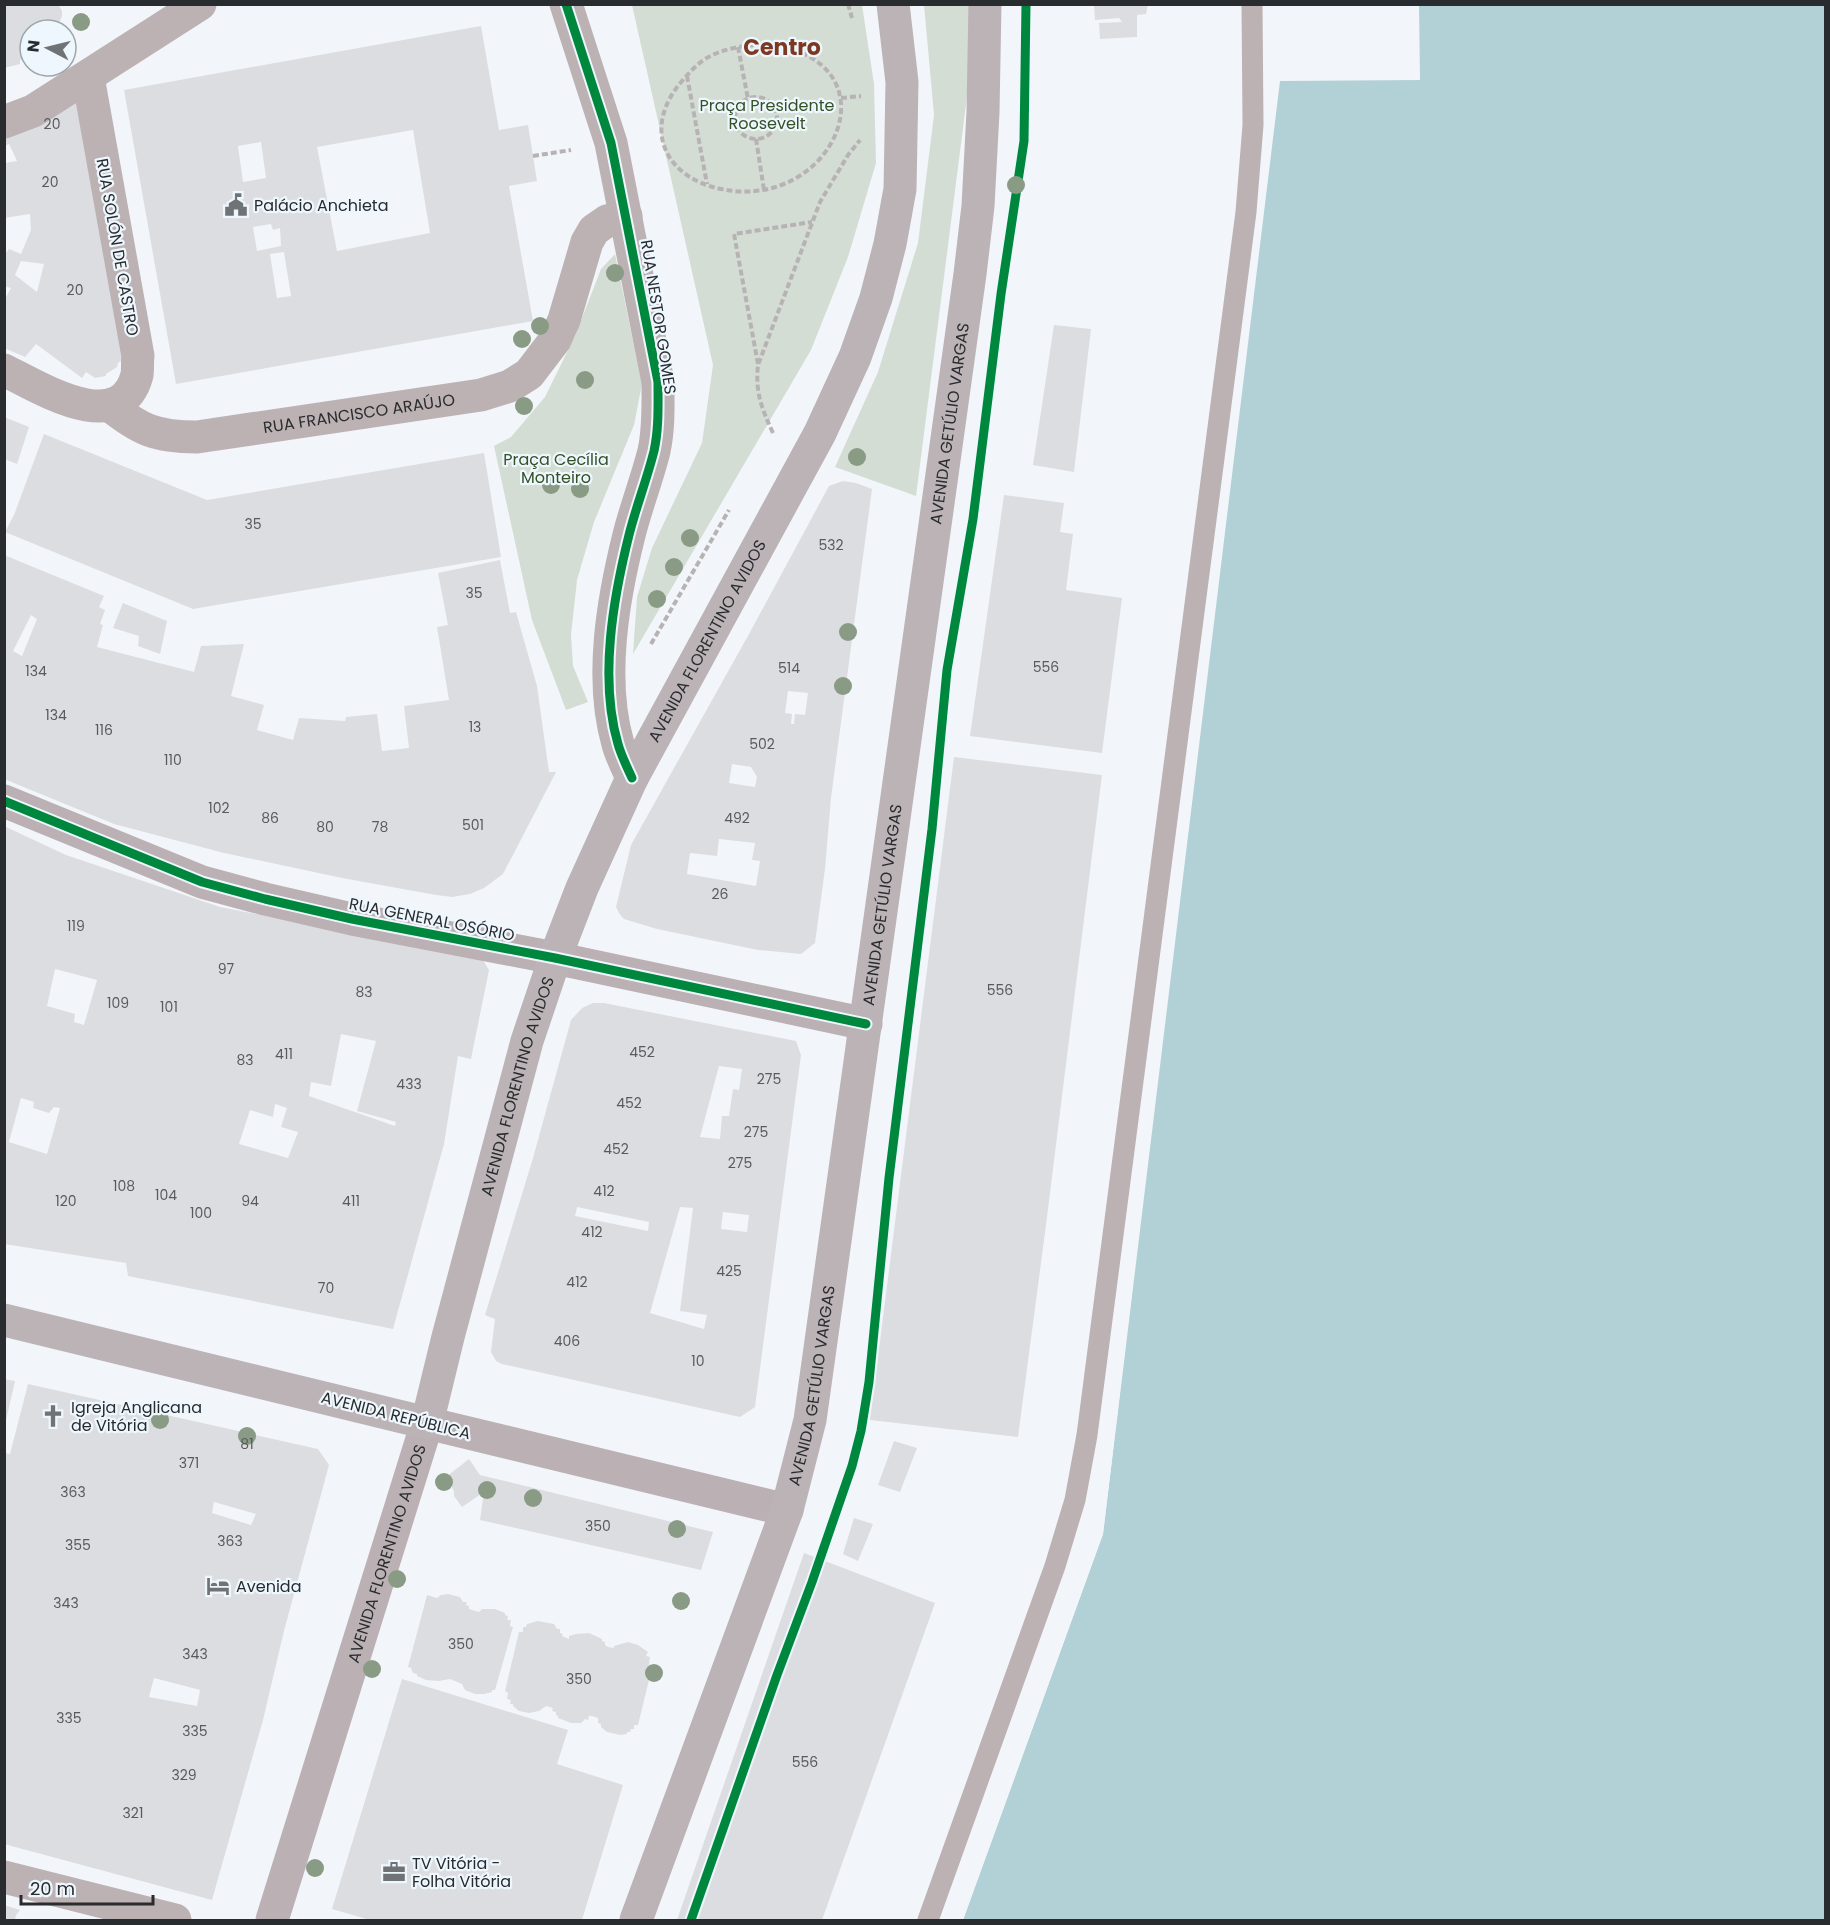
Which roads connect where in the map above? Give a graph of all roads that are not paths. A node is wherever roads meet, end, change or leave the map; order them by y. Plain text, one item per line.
1 (200, 4) edge
2 (566, 4) edge
3 (893, 4) edge
4 (985, 4) edge
5 (1252, 4) edge
6 (88, 77) junction
7 (4, 122) edge
8 (626, 216) junction
9 (4, 370) edge
10 (110, 405) junction
11 (632, 778) junction
12 (4, 801) edge
13 (555, 958) junction
14 (866, 1024) junction
15 (4, 1320) edge
16 (427, 1423) junction
17 (787, 1510) junction
18 (4, 1877) edge
19 (175, 1920) edge
20 (272, 1920) edge
21 (636, 1920) edge
22 (928, 1920) edge

1 - 6 street
2 - 8 street, RUA NESTOR GOMES
3 - 11 main road, AVENIDA FLORENTINO AVIDOS
4 - 14 main road, AVENIDA GETÚLIO VARGAS
5 - 22 lane
6 - 7 street
6 - 10 street, RUA SOLÓN DE CASTRO
8 - 10 street, RUA FRANCISCO ARAÚJO
8 - 11 street, RUA NESTOR GOMES
9 - 10 street
11 - 13 main road, AVENIDA FLORENTINO AVIDOS
12 - 13 street, RUA GENERAL OSÓRIO
13 - 14 street, RUA GENERAL OSÓRIO
13 - 16 main road, AVENIDA FLORENTINO AVIDOS
14 - 17 main road, AVENIDA GETÚLIO VARGAS
15 - 16 main road, AVENIDA REPÚBLICA
16 - 17 street, AVENIDA REPÚBLICA
16 - 20 street, AVENIDA FLORENTINO AVIDOS
17 - 21 main road, AVENIDA GETÚLIO VARGAS
18 - 19 street

